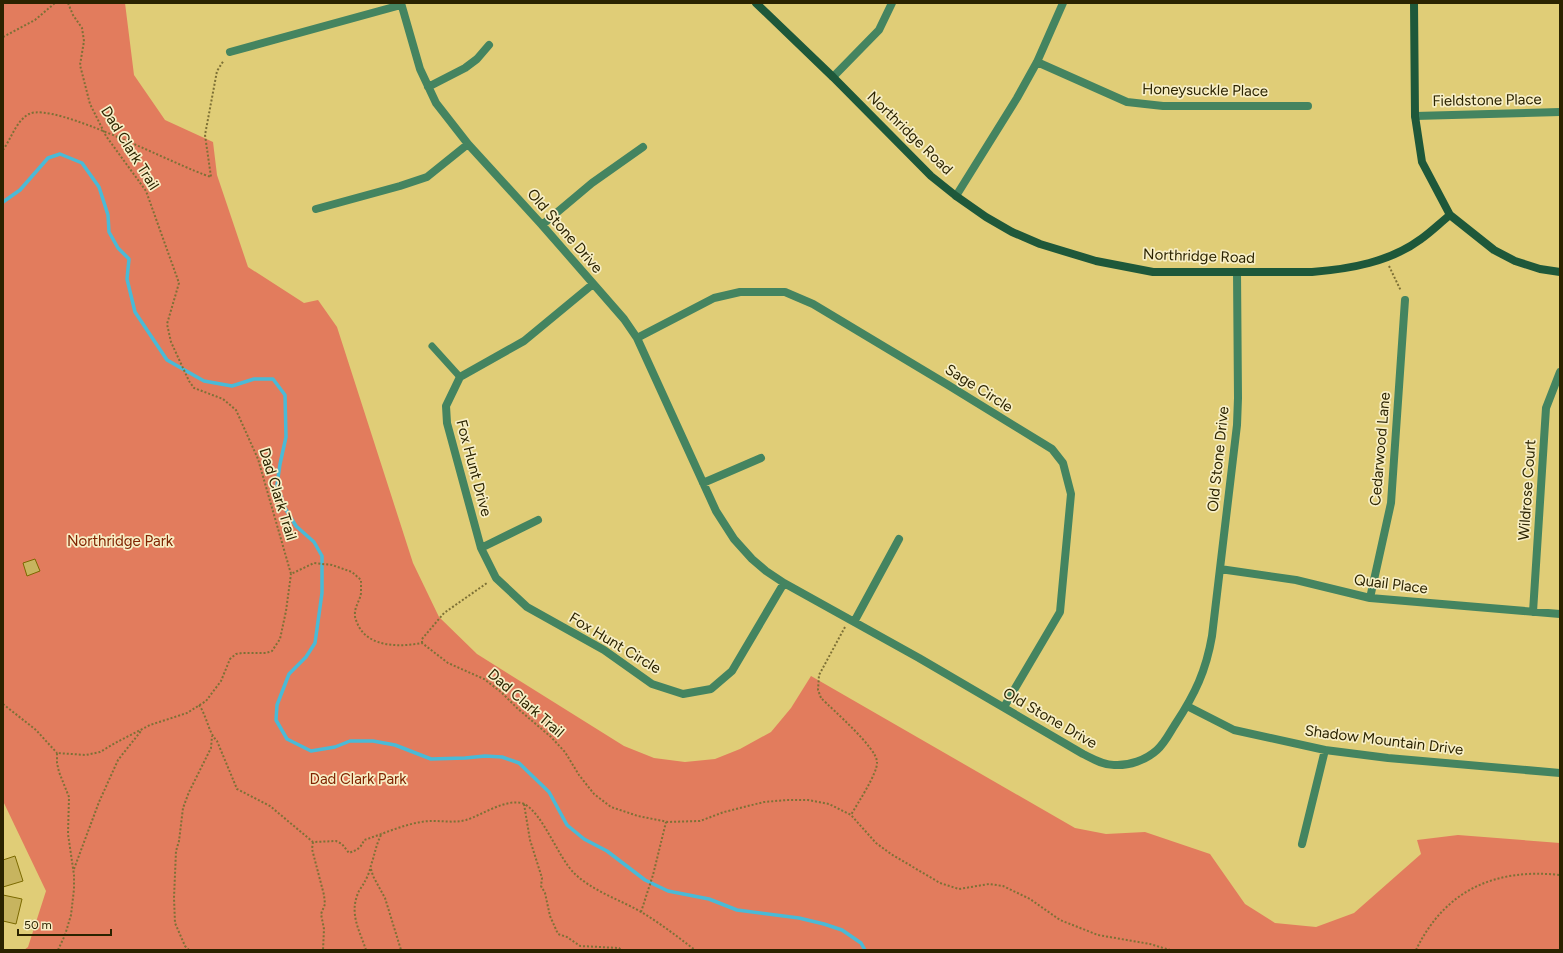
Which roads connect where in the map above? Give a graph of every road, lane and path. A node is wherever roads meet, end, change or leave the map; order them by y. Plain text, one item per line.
1 (55, 3) edge
2 (68, 3) edge
3 (756, 3) edge
4 (892, 3) edge
5 (1063, 3) edge
6 (1414, 3) edge
7 (401, 4) edge
8 (3, 37) edge
9 (489, 45) dead end
10 (230, 52) joint
11 (1037, 62) junction
12 (833, 77) junction
13 (428, 87) junction
14 (1308, 106) dead end
15 (1560, 112) edge
16 (1415, 116) junction
17 (104, 132) junction
18 (468, 144) junction
19 (643, 147) dead end
20 (3, 150) edge
21 (956, 196) junction
22 (316, 209) dead end
23 (1450, 215) junction
24 (542, 225) junction
25 (1386, 258) junction
26 (1237, 272) junction
27 (1560, 272) edge
28 (592, 284) junction
29 (1405, 300) joint
30 (638, 338) junction
31 (432, 346) dead end
32 (1560, 372) edge
33 (460, 377) junction
34 (761, 458) dead end
35 (703, 483) junction
36 (538, 520) dead end
37 (899, 539) dead end
38 (481, 548) junction
39 (1220, 569) junction
40 (291, 574) junction
41 (496, 578) junction
42 (784, 583) junction
43 (1370, 598) junction
44 (1533, 612) junction
45 (1560, 614) edge
46 (851, 620) junction
47 (422, 643) junction
48 (3, 704) edge
49 (200, 705) junction
50 (1187, 706) junction
51 (1004, 707) junction
52 (142, 730) junction
53 (212, 735) junction
54 (1325, 750) junction
55 (57, 753) junction
56 (1560, 773) edge
57 (524, 804) junction
58 (851, 815) junction
59 (666, 822) junction
60 (382, 833) junction
61 (313, 842) junction
62 (1302, 844) dead end
63 (371, 867) junction
64 (73, 871) junction
65 (1560, 875) edge
66 (641, 912) junction
67 (58, 950) edge
68 (188, 950) edge
69 (323, 950) edge
70 (366, 950) edge
71 (401, 950) edge
72 (621, 950) edge
73 (695, 950) edge
74 (1170, 950) edge
75 (1416, 950) edge

1 - 8 path
2 - 17 path, Dad Clark Trail
3 - 12 street, Northridge Road
4 - 12 street
5 - 11 street
6 - 16 street
7 - 10 street
7 - 13 street, Old Stone Drive
9 - 13 street
10 - 17 path
11 - 14 street, Honeysuckle Place
11 - 21 street
12 - 21 street, Northridge Road
13 - 18 street, Old Stone Drive
15 - 16 street, Fieldstone Place
16 - 23 street
17 - 20 path
17 - 40 path, Dad Clark Trail
18 - 22 street
18 - 24 street, Old Stone Drive
19 - 24 street
21 - 26 street, Northridge Road
23 - 25 street, Northridge Road
23 - 27 street
24 - 28 street, Old Stone Drive
25 - 26 street, Northridge Road
25 - 29 path
26 - 39 street, Old Stone Drive
28 - 30 street, Old Stone Drive
28 - 33 street
29 - 43 street, Cedarwood Lane
30 - 35 street, Old Stone Drive
30 - 51 street, Sage Circle
31 - 33 lane
32 - 44 street, Wildrose Court
33 - 38 street, Fox Hunt Drive
34 - 35 street
35 - 42 street, Old Stone Drive
36 - 38 street
37 - 46 street
38 - 41 street, Fox Hunt Circle
39 - 43 street, Quail Place
39 - 50 street, Old Stone Drive
40 - 47 path
40 - 49 path
41 - 42 street, Fox Hunt Circle
41 - 47 path
42 - 46 street, Old Stone Drive
43 - 44 street, Quail Place
44 - 45 street, Quail Place
46 - 51 street, Old Stone Drive
46 - 58 path
47 - 59 path, Dad Clark Trail
48 - 55 path
49 - 52 path
49 - 53 path
50 - 51 street, Old Stone Drive
50 - 54 street, Shadow Mountain Drive
52 - 55 path
52 - 64 path
53 - 61 path
53 - 68 path
54 - 56 street, Shadow Mountain Drive
54 - 62 street
55 - 64 path
57 - 60 path
57 - 66 path
57 - 72 path
58 - 59 path, Dad Clark Trail
58 - 74 path, Dad Clark Trail
59 - 66 path
60 - 61 path
60 - 63 path
61 - 69 path
63 - 70 path
63 - 71 path
64 - 67 path
65 - 75 path
66 - 73 path

